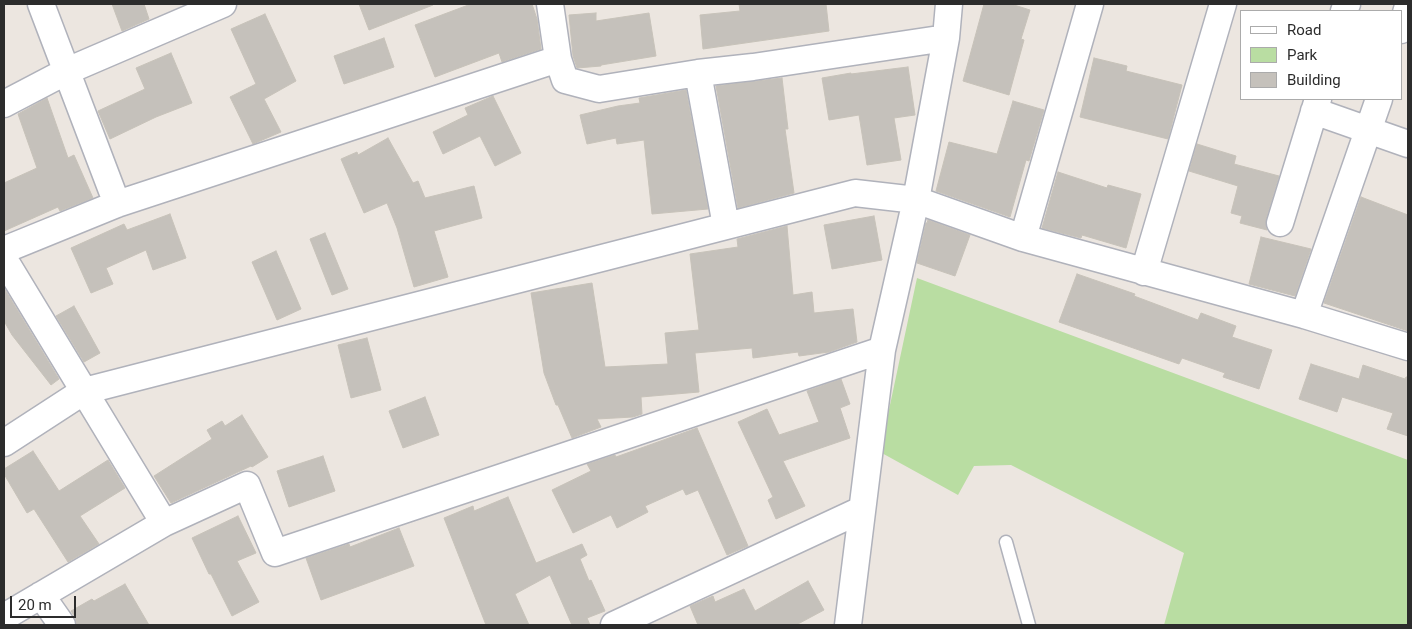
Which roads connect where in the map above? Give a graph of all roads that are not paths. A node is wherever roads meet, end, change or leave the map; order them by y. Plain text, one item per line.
1 (41, 4) edge
2 (223, 4) edge
3 (550, 4) edge
4 (949, 4) edge
5 (1090, 4) edge
6 (1223, 4) edge
7 (1408, 6) edge
8 (1402, 27) edge
9 (946, 38) junction
10 (558, 59) junction
11 (67, 71) junction
12 (698, 72) junction
13 (1380, 100) edge
14 (4, 104) edge
15 (1316, 105) edge
16 (1370, 131) junction
17 (1408, 144) edge
18 (916, 200) junction
19 (117, 204) junction
20 (1280, 223) dead end
21 (726, 226) junction
22 (1023, 238) junction
23 (4, 250) edge
24 (4, 259) edge
25 (1144, 272) junction
26 (1304, 315) junction
27 (1408, 347) edge
28 (882, 350) junction
29 (84, 391) junction
30 (4, 443) edge
31 (861, 510) junction
32 (164, 523) junction
33 (1006, 542) dead end
34 (42, 595) junction
35 (4, 618) edge
36 (62, 625) edge
37 (614, 625) edge
38 (848, 625) edge
39 (1028, 625) edge

1 - 11 street
2 - 11 street
3 - 10 street
4 - 9 street
5 - 22 street
6 - 25 street
7 - 8 street
9 - 12 street
9 - 18 street
10 - 12 street
10 - 19 street
11 - 14 street
11 - 19 street
12 - 21 street
13 - 16 street
15 - 16 street
15 - 20 street
16 - 17 street
16 - 26 street
18 - 21 street
18 - 22 street
18 - 28 street
19 - 23 street
21 - 29 street
22 - 25 street
24 - 29 street
25 - 26 street
26 - 27 street
28 - 31 street
28 - 32 street
29 - 30 street
29 - 32 street
31 - 37 street
31 - 38 street
32 - 34 street
33 - 39 lane
34 - 35 street
34 - 36 street

